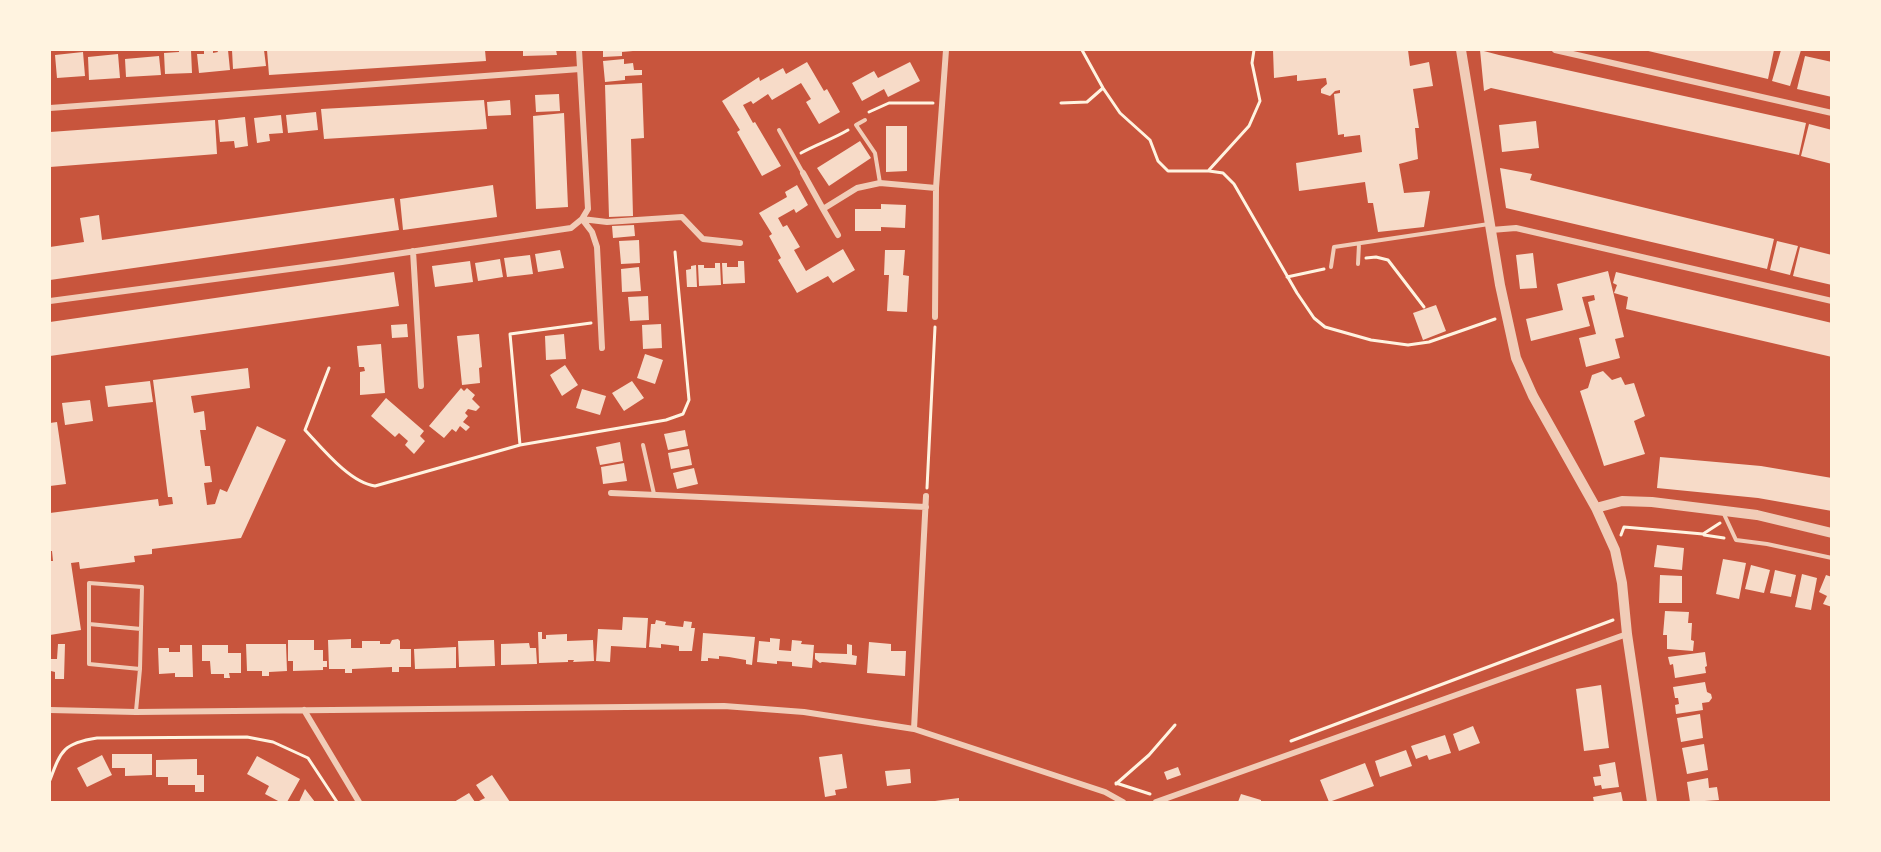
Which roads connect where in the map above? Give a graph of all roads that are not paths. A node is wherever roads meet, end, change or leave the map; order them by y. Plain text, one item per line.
1 (579, 50) edge
2 (946, 50) edge
3 (1461, 50) edge
4 (1555, 50) edge
5 (580, 69) junction
6 (50, 108) edge
7 (1832, 113) edge
8 (865, 120) road end
9 (779, 130) dead end
10 (803, 173) joint
11 (880, 183) junction
12 (936, 188) junction
13 (823, 209) junction
14 (582, 219) junction
15 (1491, 227) junction
16 (838, 235) dead end
17 (740, 243) dead end
18 (1359, 243) junction
19 (413, 251) junction
20 (1358, 261) road end
21 (1331, 267) road end
22 (50, 301) edge
23 (1832, 301) edge
24 (935, 316) dead end
25 (602, 348) dead end
26 (421, 386) dead end
27 (643, 445) dead end
28 (611, 493) dead end
29 (654, 495) junction
30 (926, 495) road end
31 (926, 507) junction
32 (1596, 508) junction
33 (1724, 514) junction
34 (1832, 533) edge
35 (1832, 558) edge
36 (89, 624) junction
37 (141, 629) junction
38 (1627, 634) junction
39 (140, 669) junction
40 (50, 710) edge
41 (304, 710) junction
42 (136, 712) junction
43 (915, 729) junction
44 (358, 802) edge
45 (1120, 802) edge
46 (1156, 802) edge
47 (1652, 802) edge

1 - 5 street
2 - 12 street
3 - 15 street
4 - 7 street
5 - 6 street
5 - 14 street
8 - 11 lane
9 - 10 lane
10 - 13 street
11 - 12 street
11 - 13 street
12 - 24 street
13 - 16 street
14 - 17 street
14 - 19 street
14 - 25 street
15 - 18 lane
15 - 23 street
15 - 32 street
18 - 20 lane
18 - 21 lane
19 - 22 street
19 - 26 street
27 - 29 lane
28 - 29 street
29 - 31 street
30 - 31 street
31 - 43 street
32 - 33 street
32 - 38 street
33 - 34 street
33 - 35 lane
36 - 37 lane
36 - 37 lane
36 - 39 lane
37 - 39 lane
38 - 46 street
38 - 47 street
39 - 42 lane
40 - 42 street
41 - 42 street
41 - 43 street
41 - 44 street
43 - 45 street

